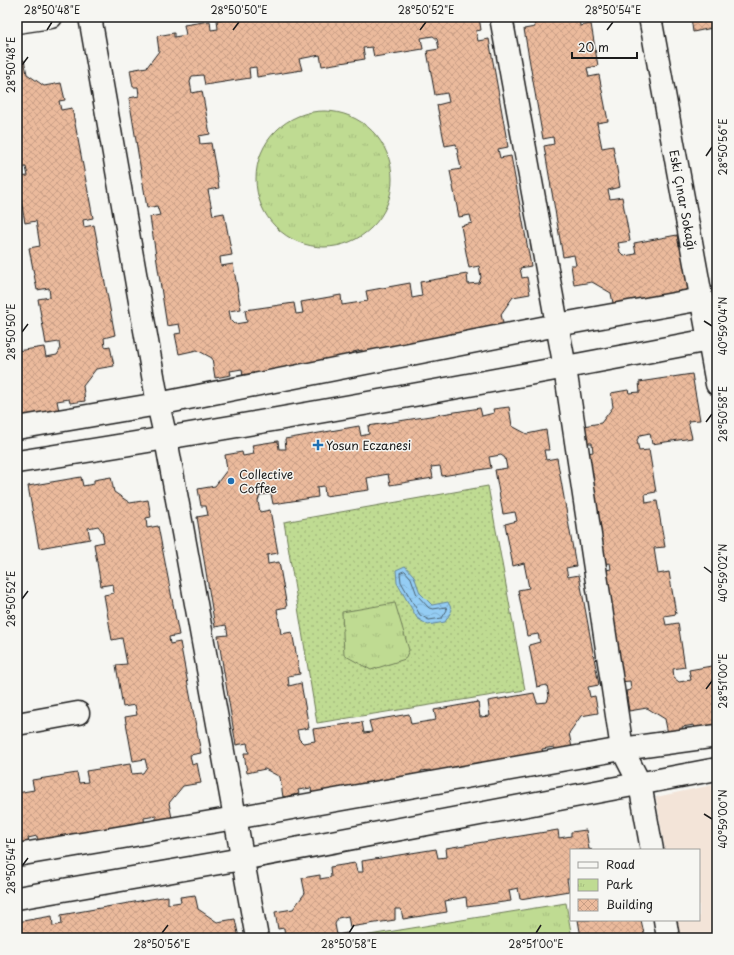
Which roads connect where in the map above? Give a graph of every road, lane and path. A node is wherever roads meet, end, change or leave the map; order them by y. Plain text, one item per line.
1 (51, 17) edge
2 (90, 17) edge
3 (501, 17) edge
4 (650, 17) edge
5 (17, 22) edge
6 (702, 299) junction
7 (557, 325) junction
8 (709, 340) junction
9 (565, 368) junction
10 (716, 372) edge
11 (158, 404) junction
12 (17, 428) edge
13 (166, 439) junction
14 (17, 462) edge
15 (78, 713) dead end
16 (17, 724) edge
17 (717, 736) edge
18 (622, 749) junction
19 (717, 769) edge
20 (640, 784) junction
21 (235, 818) junction
22 (652, 849) edge
23 (17, 855) edge
24 (242, 859) junction
25 (17, 898) edge
26 (665, 921) edge
27 (257, 938) edge
28 (668, 938) edge

1 - 5 street
2 - 11 street
3 - 7 street
4 - 6 street, Eski Çınar Sokağı
6 - 7 street
6 - 8 street, Eski Çınar Sokağı
7 - 9 street
7 - 11 street
8 - 9 street
8 - 10 street, Eski Çınar Sokağı
9 - 13 street
9 - 18 street
11 - 12 street
11 - 13 street
13 - 14 street
13 - 21 street
15 - 16 street
17 - 18 street
18 - 20 street
18 - 21 street
19 - 20 street
20 - 22 street
20 - 24 street
21 - 23 street
21 - 24 street
24 - 25 street
24 - 27 street
26 - 28 street

